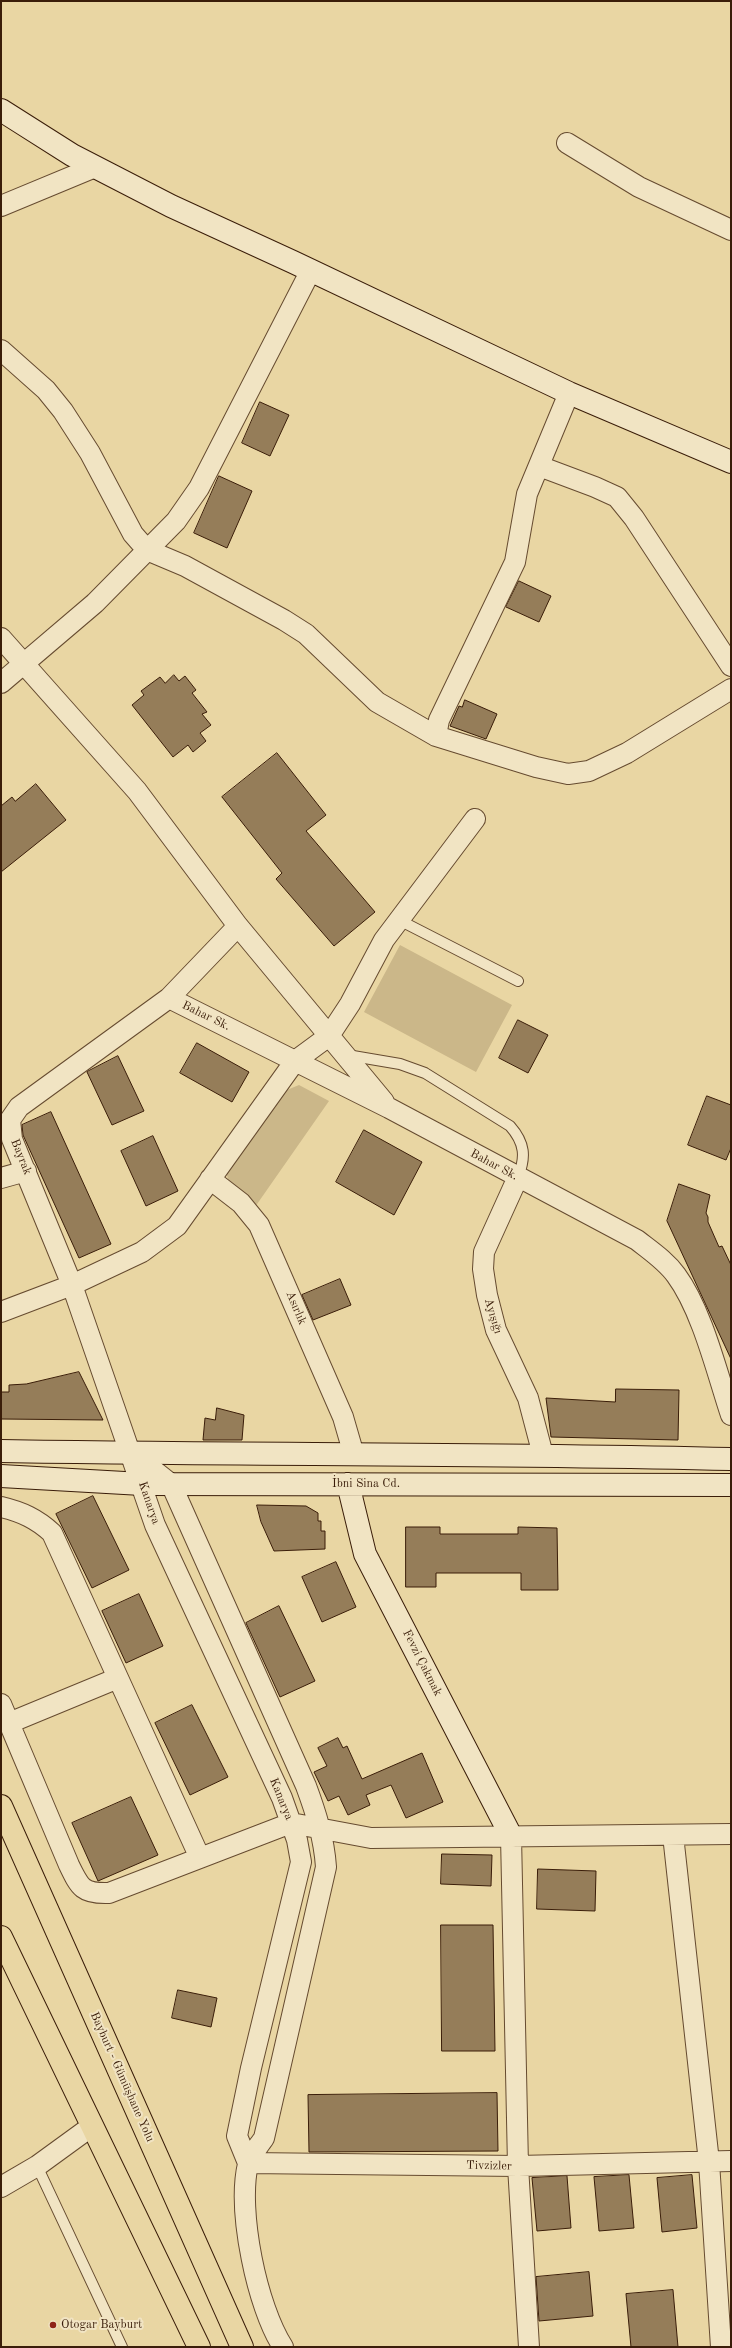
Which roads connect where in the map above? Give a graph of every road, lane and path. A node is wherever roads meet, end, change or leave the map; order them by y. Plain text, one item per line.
1 (1, 110) edge
2 (567, 143) dead end
3 (95, 167) junction
4 (1, 206) edge
5 (731, 230) edge
6 (311, 270) junction
7 (1, 350) edge
8 (569, 393) junction
9 (731, 462) edge
10 (539, 466) junction
11 (147, 550) junction
12 (1, 638) edge
13 (23, 664) junction
14 (731, 666) edge
15 (1, 682) edge
16 (731, 689) edge
17 (436, 736) junction
18 (475, 819) dead end
19 (399, 920) junction
20 (238, 926) junction
21 (518, 981) dead end
22 (169, 998) junction
23 (329, 1036) junction
24 (345, 1055) junction
25 (295, 1061) junction
26 (389, 1108) junction
27 (26, 1171) junction
28 (518, 1177) junction
29 (1, 1178) edge
30 (210, 1179) junction
31 (72, 1285) junction
32 (1, 1312) edge
33 (731, 1415) edge
34 (1, 1451) edge
35 (132, 1453) junction
36 (543, 1454) junction
37 (354, 1455) junction
38 (731, 1459) edge
39 (1, 1476) edge
40 (142, 1484) junction
41 (171, 1484) junction
42 (348, 1484) junction
43 (731, 1485) edge
44 (1, 1507) edge
45 (118, 1678) junction
46 (1, 1704) edge
47 (9, 1723) junction
48 (1, 1806) edge
49 (291, 1823) junction
50 (321, 1827) junction
51 (731, 1834) edge
52 (673, 1835) junction
53 (511, 1836) junction
54 (200, 1858) junction
55 (1, 1937) edge
56 (92, 2126) junction
57 (731, 2161) edge
58 (248, 2162) junction
59 (709, 2162) junction
60 (37, 2166) junction
61 (518, 2166) junction
62 (1, 2186) edge
63 (122, 2347) edge
64 (199, 2347) edge
65 (242, 2347) edge
66 (283, 2347) edge
67 (529, 2347) edge
68 (721, 2347) edge

1 - 3 main road
2 - 5 street
3 - 4 street
3 - 6 main road
6 - 8 main road
6 - 11 street
7 - 11 street
8 - 9 main road
8 - 10 street
10 - 14 street
10 - 17 street
11 - 13 street
11 - 17 street
12 - 13 street
13 - 15 street
13 - 20 street
16 - 17 street
18 - 19 street
19 - 21 lane
19 - 23 street
20 - 22 street, Bayrak
20 - 23 street
22 - 25 street, Bahar Sk.
22 - 27 street, Bayrak
23 - 24 street
23 - 25 street
24 - 26 street
24 - 28 lane
25 - 26 street, Bahar Sk.
25 - 30 street
26 - 28 street, Bahar Sk.
27 - 29 street
27 - 31 street, Bayrak
28 - 33 street, Bahar Sk.
28 - 36 street, Ayışığı
30 - 31 street
30 - 37 street, Asırlık
31 - 32 street
31 - 35 street, Bayrak
34 - 35 main road
35 - 37 main road
35 - 40 street, Kanarya
35 - 41 street
36 - 37 main road
36 - 38 main road
39 - 40 main road, İbni Sina Cd.
40 - 41 main road, İbni Sina Cd.
40 - 49 street, Kanarya
41 - 42 main road, İbni Sina Cd.
41 - 50 street
42 - 43 main road, İbni Sina Cd.
42 - 53 main road, Fevzi Çakmak
44 - 45 street
45 - 47 street
45 - 54 street
46 - 47 street
47 - 54 street
48 - 65 highway, Bayburt - Gümüşhane Yolu
49 - 50 street
49 - 54 street
49 - 58 street, Kanarya
50 - 53 street
50 - 58 street
51 - 52 street
52 - 53 street
52 - 59 street
53 - 61 street
55 - 56 highway
56 - 60 street
56 - 64 highway
57 - 59 street, Tivzizler
58 - 61 street, Tivzizler
58 - 66 street
59 - 61 street, Tivzizler
59 - 68 street
60 - 62 street
60 - 63 lane
61 - 67 street

